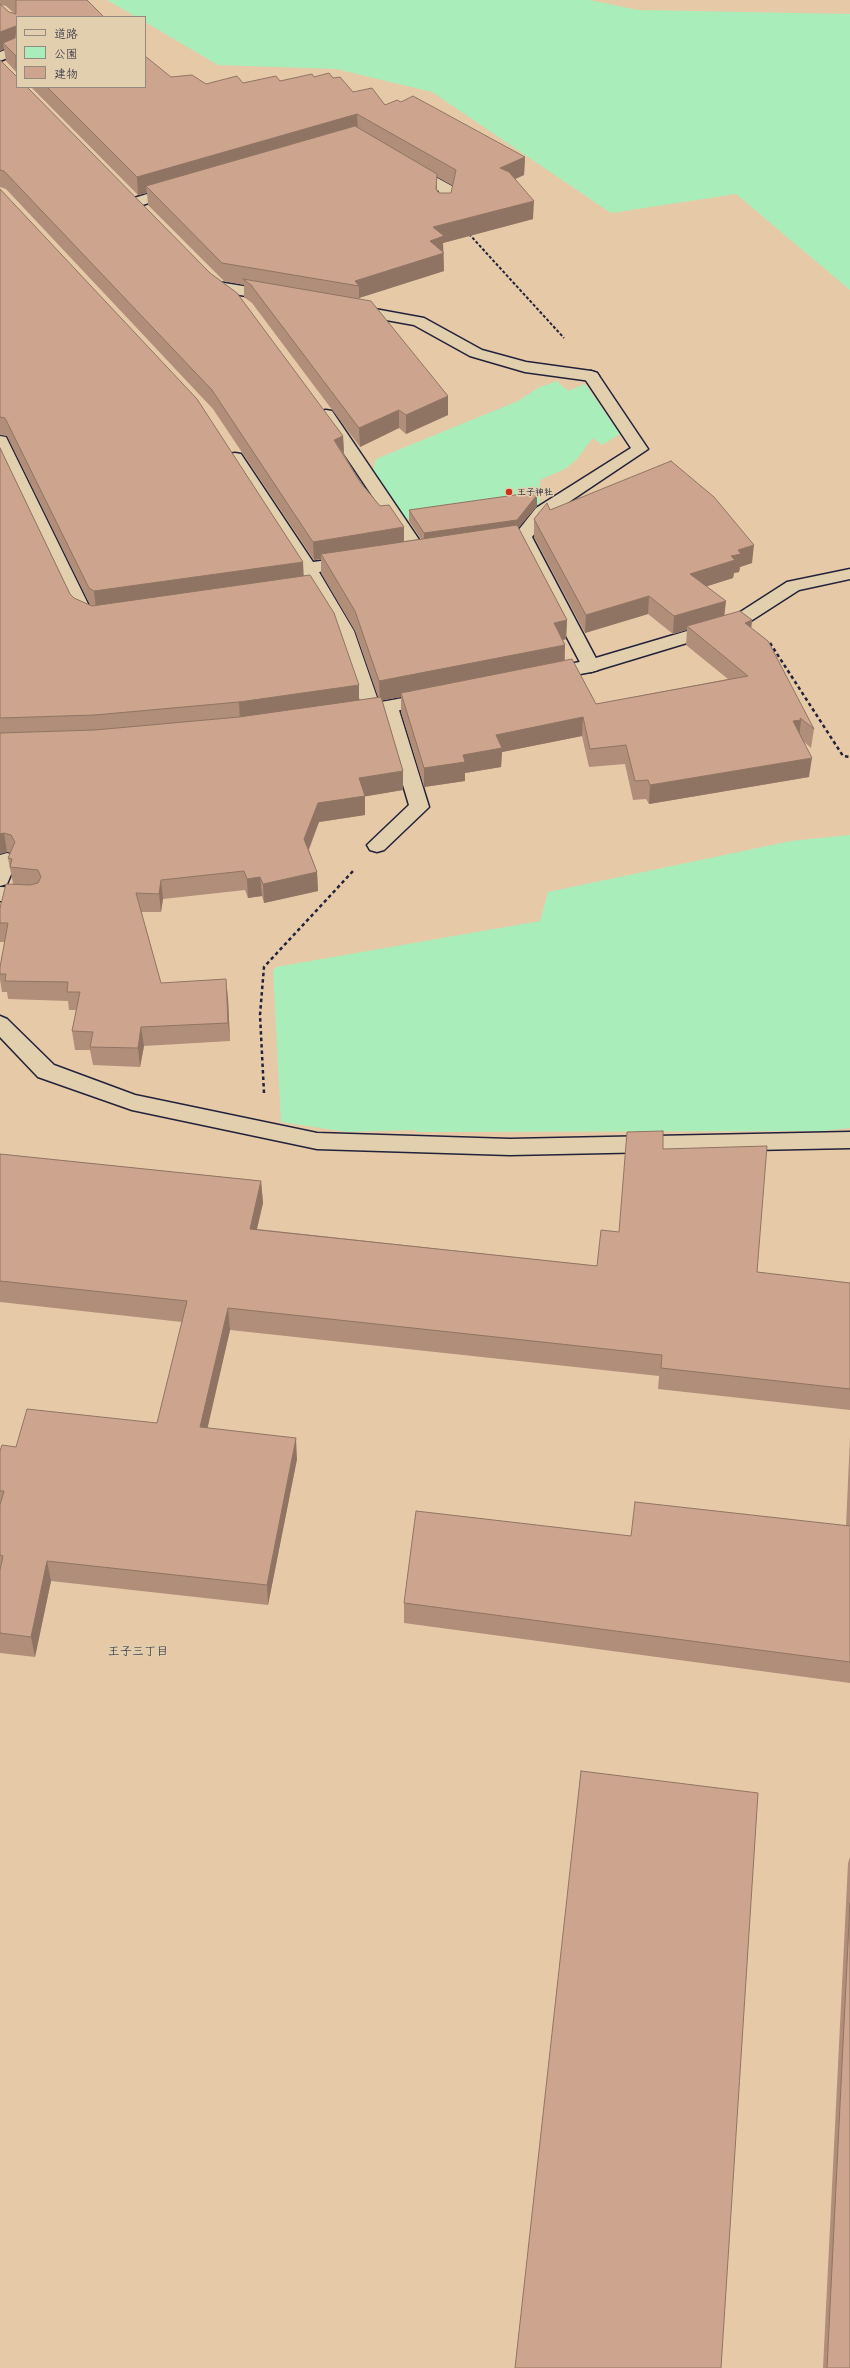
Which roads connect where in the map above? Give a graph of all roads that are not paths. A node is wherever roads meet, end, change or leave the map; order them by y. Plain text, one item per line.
1 (16, 50) edge
2 (1, 64) edge
3 (399, 161) edge
4 (190, 186) edge
5 (136, 202) edge
6 (445, 206) edge
7 (293, 299) edge
8 (245, 307) edge
9 (337, 307) edge
10 (315, 401) edge
11 (0, 441) edge
12 (227, 446) edge
13 (523, 538) junction
14 (478, 543) edge
15 (386, 556) edge
16 (363, 560) edge
17 (308, 568) junction
18 (850, 574) edge
19 (117, 614) edge
20 (591, 666) junction
21 (529, 678) edge
22 (451, 694) edge
23 (380, 709) junction
24 (333, 715) edge
25 (377, 845) road end
26 (7, 860) dead end
27 (0, 879) edge
28 (0, 894) edge
29 (33, 895) edge
30 (0, 1024) edge
31 (850, 1140) edge

1 - 2 street
3 - 6 street
4 - 5 street
7 - 8 street
9 - 13 street
10 - 15 street
11 - 19 street
12 - 17 street
13 - 14 street
13 - 20 street
16 - 17 street
17 - 23 street
18 - 20 street
20 - 21 street
22 - 23 street
23 - 24 street
23 - 25 street
26 - 27 street
28 - 29 street
30 - 31 street

